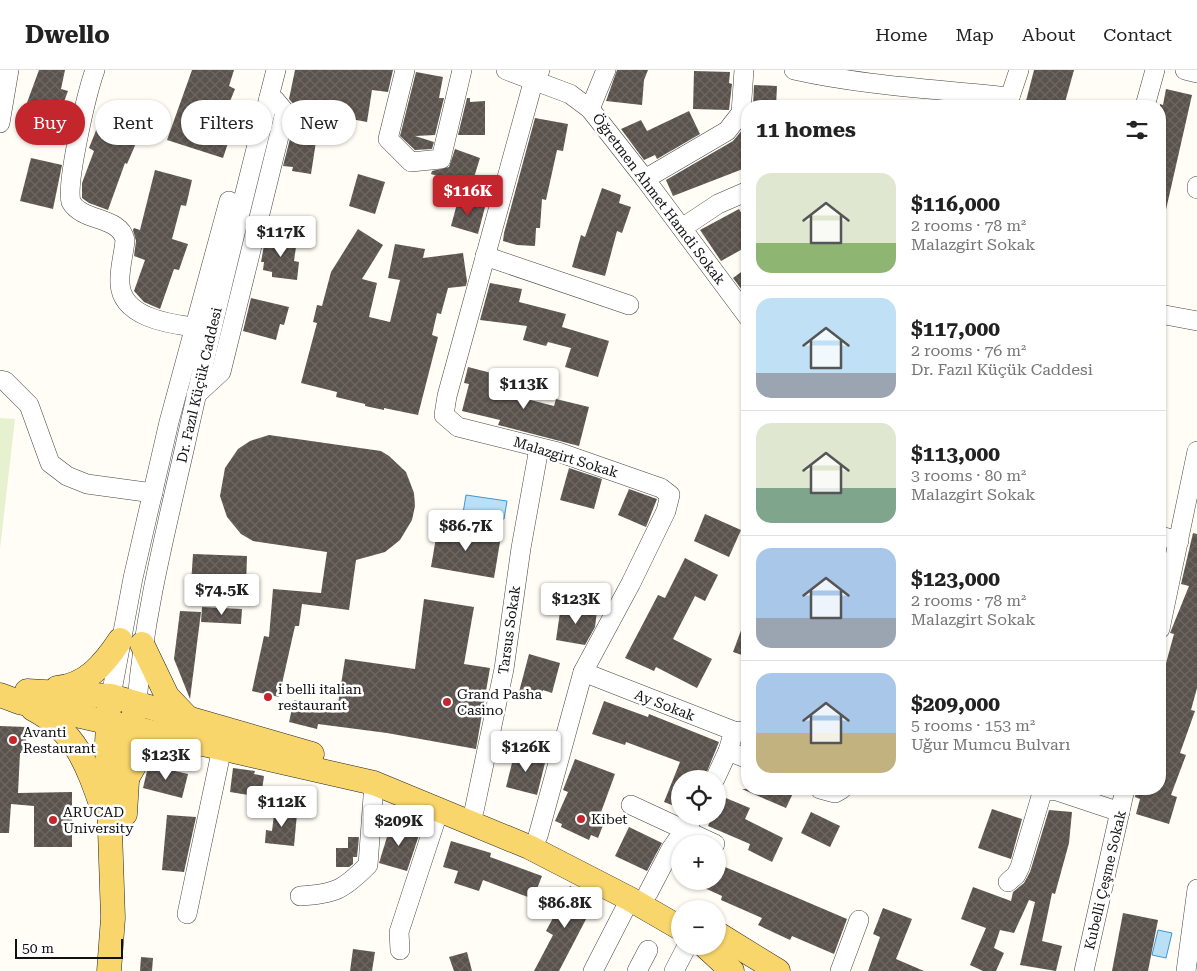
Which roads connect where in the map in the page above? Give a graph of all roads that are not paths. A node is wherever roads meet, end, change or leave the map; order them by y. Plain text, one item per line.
1 (9, 70) edge
2 (95, 70) edge
3 (264, 70) edge
4 (276, 70) edge
5 (405, 70) edge
6 (462, 70) edge
7 (506, 70) edge
8 (606, 70) edge
9 (744, 70) edge
10 (794, 70) edge
11 (1019, 70) edge
12 (1155, 70) edge
13 (1185, 70) edge
14 (1197, 73) edge
15 (537, 74) edge
16 (741, 100) edge
17 (1000, 100) edge
18 (1008, 100) edge
19 (1147, 100) edge
20 (741, 102) edge
21 (590, 108) junction
22 (0, 123) edge
23 (646, 179) junction
24 (741, 194) edge
25 (682, 228) junction
26 (485, 256) junction
27 (629, 305) dead end
28 (741, 308) edge
29 (1166, 315) edge
30 (1197, 321) edge
31 (194, 327) junction
32 (0, 380) edge
33 (539, 448) junction
34 (1197, 451) edge
35 (153, 493) junction
36 (1166, 538) edge
37 (1179, 541) junction
38 (1166, 601) edge
39 (131, 642) junction
40 (583, 672) junction
41 (0, 688) edge
42 (17, 696) edge
43 (111, 696) junction
44 (137, 702) junction
45 (186, 716) junction
46 (107, 721) junction
47 (132, 727) junction
48 (740, 729) edge
49 (222, 748) junction
50 (728, 751) junction
51 (741, 756) edge
52 (719, 770) edge
53 (347, 771) junction
54 (126, 780) junction
55 (374, 784) junction
56 (1041, 795) edge
57 (1069, 795) edge
58 (1124, 795) edge
59 (631, 805) dead end
60 (439, 810) junction
61 (474, 810) junction
62 (1120, 812) junction
63 (671, 817) edge
64 (689, 825) edge
65 (693, 825) edge
66 (111, 835) junction
67 (706, 835) edge
68 (538, 836) junction
69 (1008, 882) dead end
70 (1197, 889) edge
71 (300, 896) dead end
72 (639, 896) junction
73 (671, 908) edge
74 (1195, 913) edge
75 (187, 914) dead end
76 (113, 918) junction
77 (859, 920) dead end
78 (671, 921) edge
79 (726, 939) edge
80 (400, 950) dead end
81 (648, 950) dead end
82 (682, 955) edge
83 (715, 955) edge
84 (109, 971) edge
85 (593, 971) edge
86 (638, 971) edge
87 (674, 971) edge
88 (732, 971) edge
89 (778, 971) edge
90 (840, 971) edge
91 (1084, 971) edge
92 (1186, 971) edge

1 - 22 street
2 - 31 street
3 - 31 street, Dr. Fazıl Küçük Caddesi
4 - 39 street, Dr. Fazıl Küçük Caddesi
5 - 6 street
7 - 15 street, Öğretmen Ahmet Hamdi Sokak
8 - 21 street
9 - 16 street
10 - 17 street
11 - 18 street
12 - 19 street
13 - 14 street
15 - 21 street, Öğretmen Ahmet Hamdi Sokak
15 - 26 street, Malazgirt Sokak
20 - 23 street
21 - 23 street, Öğretmen Ahmet Hamdi Sokak
23 - 25 street, Öğretmen Ahmet Hamdi Sokak
24 - 25 street
25 - 28 street, Öğretmen Ahmet Hamdi Sokak
26 - 27 street
26 - 33 street, Malazgirt Sokak
29 - 30 street
31 - 35 street, Dr. Fazıl Küçük Caddesi
32 - 35 street
33 - 40 street, Malazgirt Sokak
33 - 61 street, Tarsus Sokak
34 - 37 street
35 - 39 street, Dr. Fazıl Küçük Caddesi
36 - 37 street
37 - 38 street
39 - 42 main road
39 - 43 street, Dr. Fazıl Küçük Caddesi
39 - 44 street, Dr. Fazıl Küçük Caddesi
39 - 45 main road
40 - 48 street, Ay Sokak
40 - 68 street, Malazgirt Sokak
41 - 42 main road
42 - 43 main road
42 - 46 main road
42 - 66 main road
43 - 44 main road
43 - 46 main road
44 - 45 main road
44 - 47 main road
45 - 53 main road
46 - 47 main road
46 - 66 main road
47 - 49 main road
47 - 54 main road
48 - 50 street
49 - 53 main road
49 - 54 main road
49 - 75 street
50 - 51 street
50 - 52 street
53 - 55 main road
53 - 61 main road
54 - 76 main road
55 - 60 main road
55 - 71 street
56 - 69 street
57 - 62 street
58 - 62 street, Kubelli Çeşme Sokak
59 - 63 street
60 - 72 main road
60 - 80 street
61 - 68 main road
62 - 91 street, Kubelli Çeşme Sokak
64 - 72 street
65 - 67 street
66 - 76 main road
68 - 72 main road
70 - 74 street
72 - 73 main road
72 - 78 main road
72 - 85 street
74 - 92 street
76 - 84 main road
77 - 90 street
79 - 89 main road
81 - 86 street
82 - 87 street
83 - 88 main road

